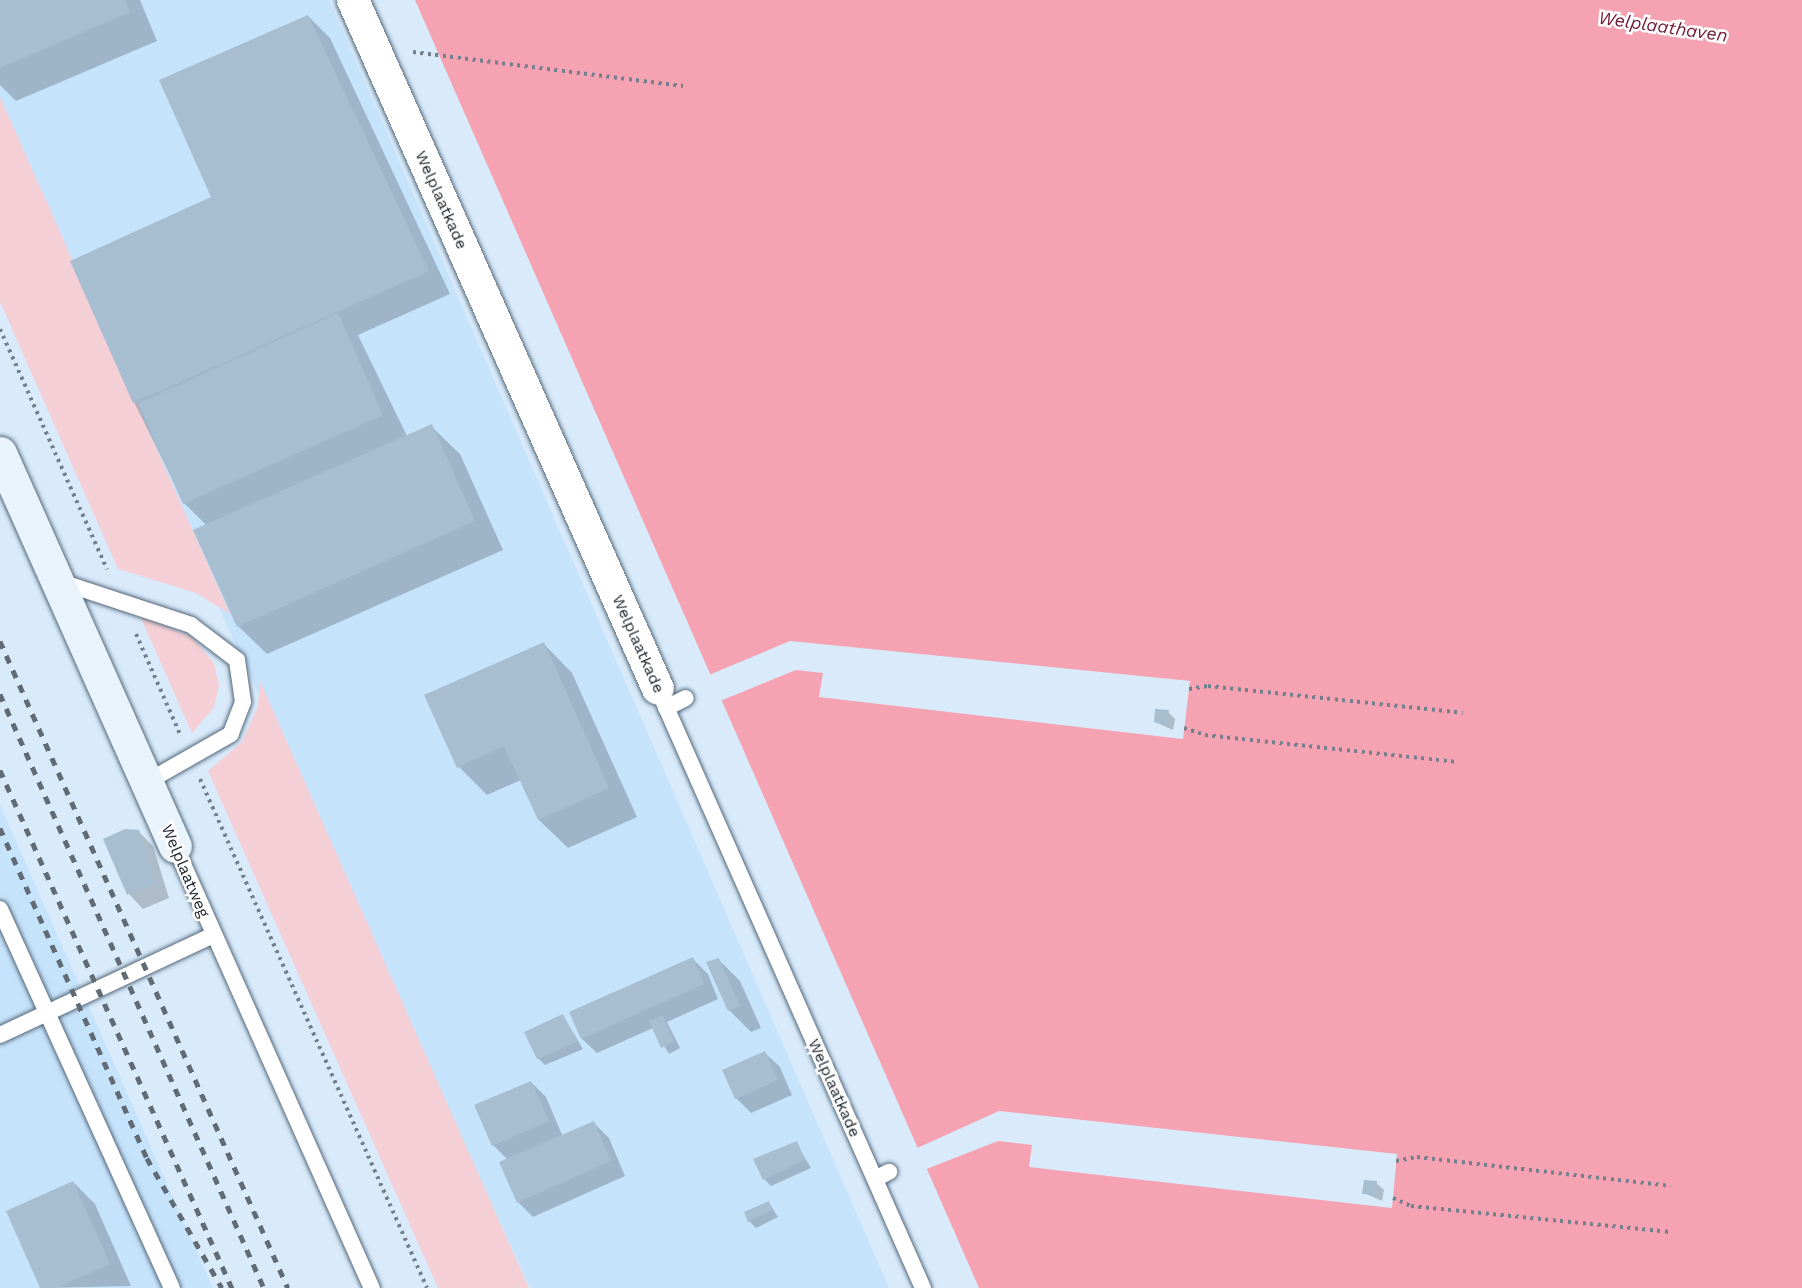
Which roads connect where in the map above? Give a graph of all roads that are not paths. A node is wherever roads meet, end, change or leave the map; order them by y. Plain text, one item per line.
1 (352, 0) edge
2 (0, 453) edge
3 (56, 581) junction
4 (670, 698) joint
5 (147, 782) junction
6 (175, 846) joint
7 (0, 909) edge
8 (213, 935) junction
9 (45, 1014) junction
10 (0, 1035) edge
11 (172, 1288) edge
12 (372, 1288) edge
13 (923, 1288) edge

1 - 4 street, Welplaatkade
2 - 3 street, Welplaatweg
3 - 5 street, Welplaatweg
3 - 5 lane
4 - 13 lane, Welplaatkade
5 - 6 street, Welplaatweg
6 - 8 lane, Welplaatweg
7 - 9 lane
8 - 9 lane
8 - 12 lane, Welplaatweg
9 - 10 lane
9 - 11 lane

